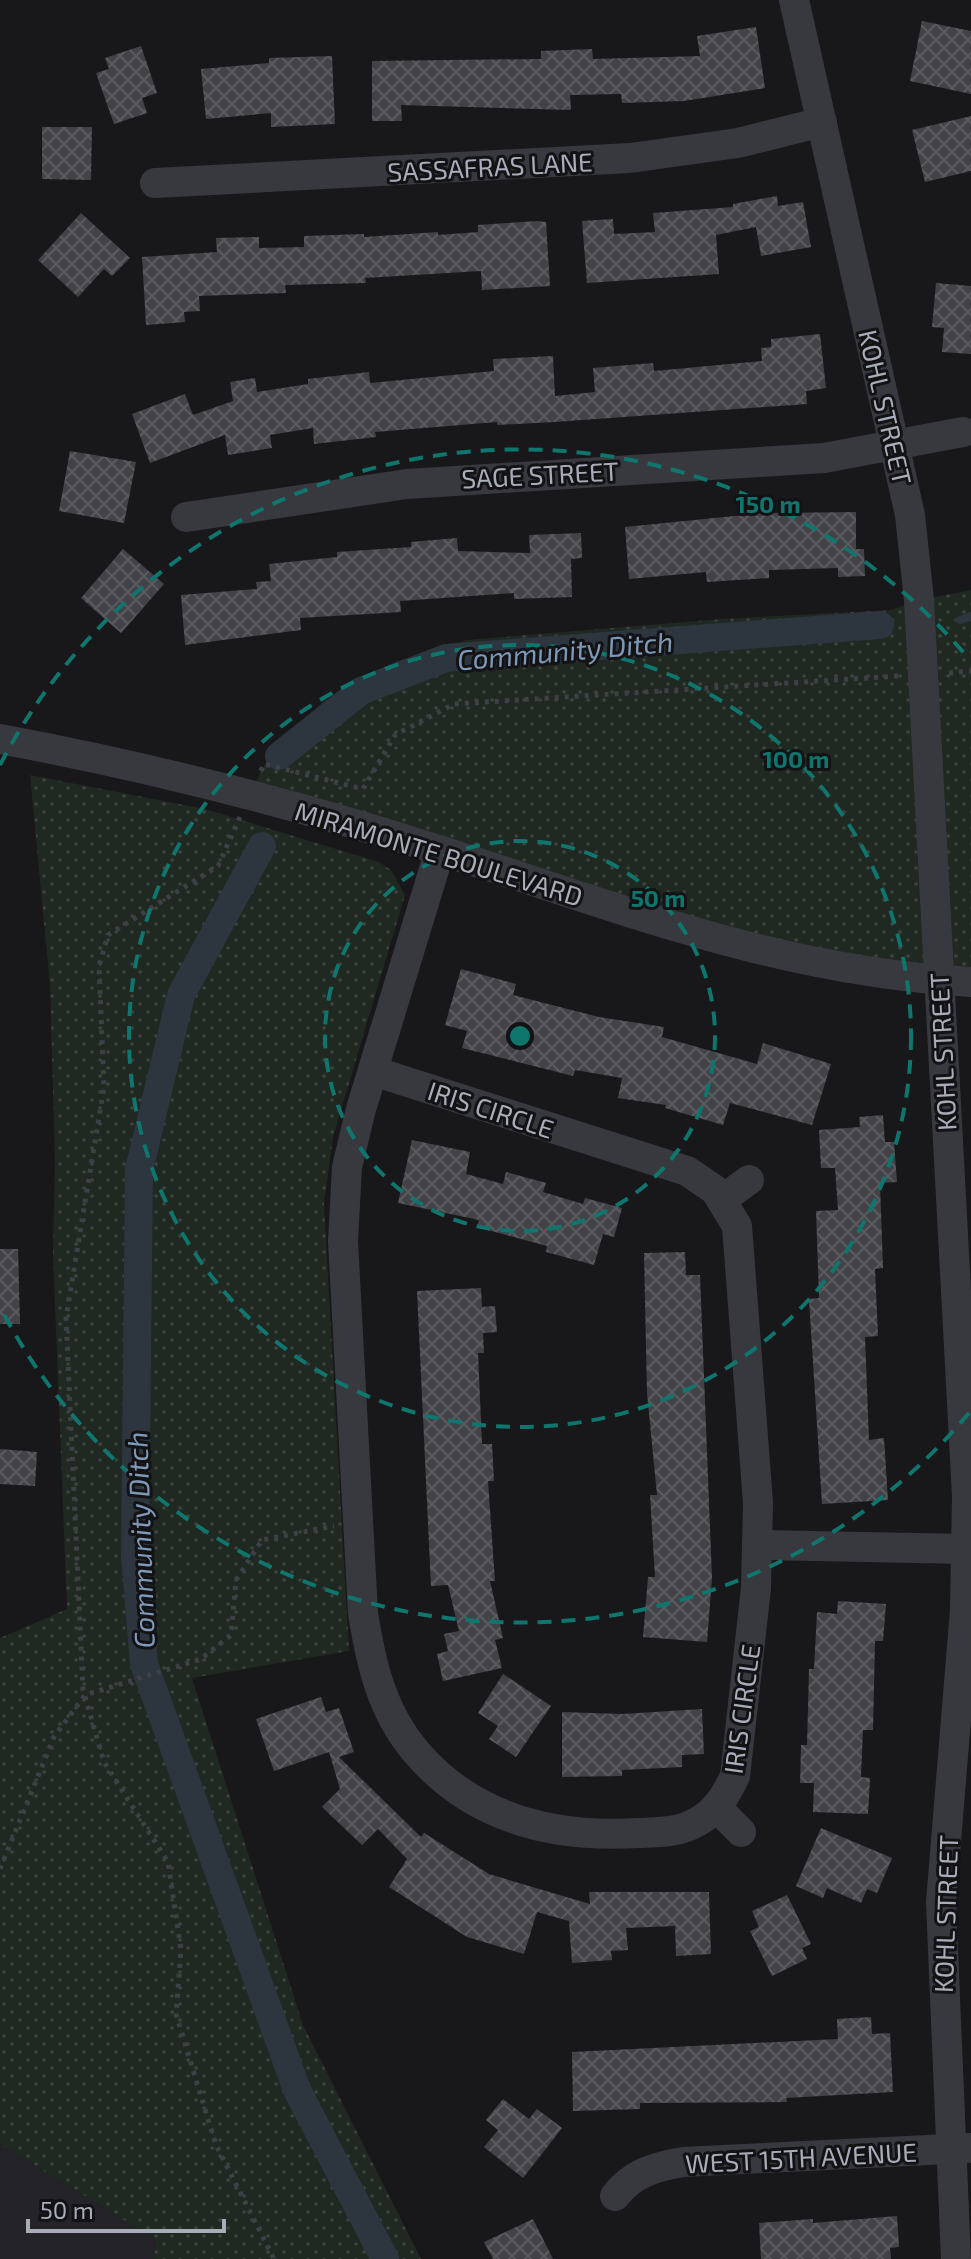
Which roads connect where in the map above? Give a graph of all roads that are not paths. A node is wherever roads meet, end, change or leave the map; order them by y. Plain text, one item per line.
1 (794, 0) edge
2 (822, 122) junction
3 (155, 183) dead end
4 (963, 432) dead end
5 (895, 444) junction
6 (186, 517) dead end
7 (0, 739) edge
8 (440, 850) junction
9 (937, 981) junction
10 (971, 982) edge
11 (373, 1071) junction
12 (749, 1180) dead end
13 (723, 1199) junction
14 (961, 1216) edge
15 (757, 1545) junction
16 (967, 1549) junction
17 (960, 1803) edge
18 (716, 1807) junction
19 (741, 1832) dead end
20 (961, 2148) edge
21 (615, 2196) dead end
22 (956, 2259) edge

1 - 2 street, KOHL STREET
2 - 3 street, SASSAFRAS LANE
2 - 5 street, KOHL STREET
4 - 5 street, SAGE STREET
5 - 6 street, SAGE STREET
5 - 9 street, KOHL STREET
7 - 8 street, MIRAMONTE BOULEVARD
8 - 9 street, MIRAMONTE BOULEVARD
8 - 11 street, IRIS CIRCLE
9 - 10 street, MIRAMONTE BOULEVARD
9 - 14 street, KOHL STREET
11 - 13 street, IRIS CIRCLE
11 - 18 street, IRIS CIRCLE
12 - 13 street
13 - 15 street, IRIS CIRCLE
14 - 16 street, KOHL STREET
15 - 16 street
15 - 18 street, IRIS CIRCLE
16 - 17 street, KOHL STREET
17 - 20 street, KOHL STREET
18 - 19 street
20 - 21 street, WEST 15TH AVENUE
20 - 22 street, KOHL STREET

